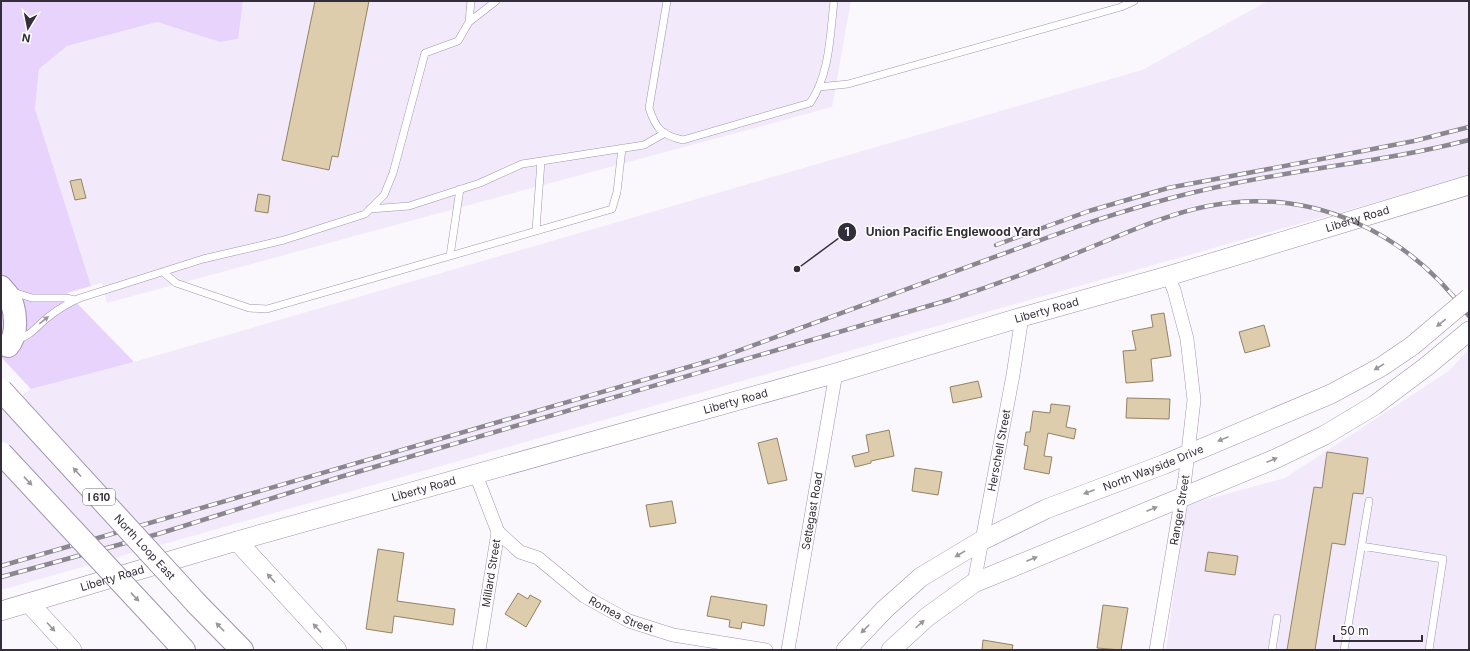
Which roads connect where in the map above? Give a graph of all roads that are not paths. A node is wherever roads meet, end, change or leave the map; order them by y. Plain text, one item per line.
1 (471, 1) edge
2 (496, 1) edge
3 (667, 1) edge
4 (834, 1) edge
5 (1134, 1) edge
6 (468, 22) junction
7 (819, 87) junction
8 (665, 133) junction
9 (622, 148) junction
10 (541, 161) junction
11 (1469, 185) edge
12 (460, 189) junction
13 (370, 209) junction
14 (536, 230) junction
15 (450, 256) junction
16 (163, 272) junction
17 (1168, 276) junction
18 (2, 288) edge
19 (1469, 298) edge
20 (76, 300) junction
21 (1022, 317) junction
22 (1469, 331) edge
23 (8, 346) edge
24 (836, 373) junction
25 (1, 390) edge
26 (1, 453) edge
27 (1188, 454) junction
28 (476, 474) junction
29 (1181, 497) junction
30 (1369, 501) dead end
31 (498, 532) junction
32 (237, 541) junction
33 (981, 541) junction
34 (1361, 546) junction
35 (974, 583) junction
36 (29, 603) junction
37 (1, 611) edge
38 (1277, 618) dead end
39 (72, 650) edge
40 (184, 650) edge
41 (242, 650) edge
42 (337, 650) edge
43 (479, 650) edge
44 (766, 650) edge
45 (788, 650) edge
46 (846, 650) edge
47 (891, 650) edge
48 (1156, 650) edge
49 (1272, 650) edge
50 (1344, 650) edge
51 (1429, 650) edge

1 - 6 lane
2 - 6 lane
3 - 8 lane
4 - 7 lane
5 - 7 lane
6 - 13 lane
7 - 8 lane
8 - 9 lane
9 - 10 lane
9 - 14 lane
10 - 12 lane
10 - 14 lane
11 - 17 main road, Liberty Road
12 - 13 lane
12 - 15 lane
13 - 16 lane
14 - 15 lane
15 - 16 lane
16 - 20 lane
17 - 21 main road, Liberty Road
17 - 27 street, Ranger Street
18 - 20 lane
18 - 23 highway
19 -> 27 main road, North Wayside Drive, bridge
23 -> 20 lane
21 - 24 main road, Liberty Road
21 - 33 street, Herschell Street
29 -> 22 main road
24 - 28 main road, Liberty Road
24 - 45 street, Settegast Road
41 -> 25 highway, North Loop East / I 610, bridge
26 -> 40 highway, bridge
27 - 29 street, Ranger Street
27 -> 33 main road, North Wayside Drive
28 - 31 street, Millard Street
28 - 32 main road, Liberty Road
35 -> 29 main road
29 - 48 street, Ranger Street
30 - 34 lane
31 - 43 street, Millard Street
31 - 44 street, Romea Street
32 - 36 main road, Liberty Road
42 -> 32 main road
33 - 35 street, Herschell Street
33 -> 46 main road, North Wayside Drive
34 - 50 lane
34 - 51 lane
47 -> 35 main road
36 - 37 main road, Liberty Road
36 -> 39 main road
38 - 49 lane

